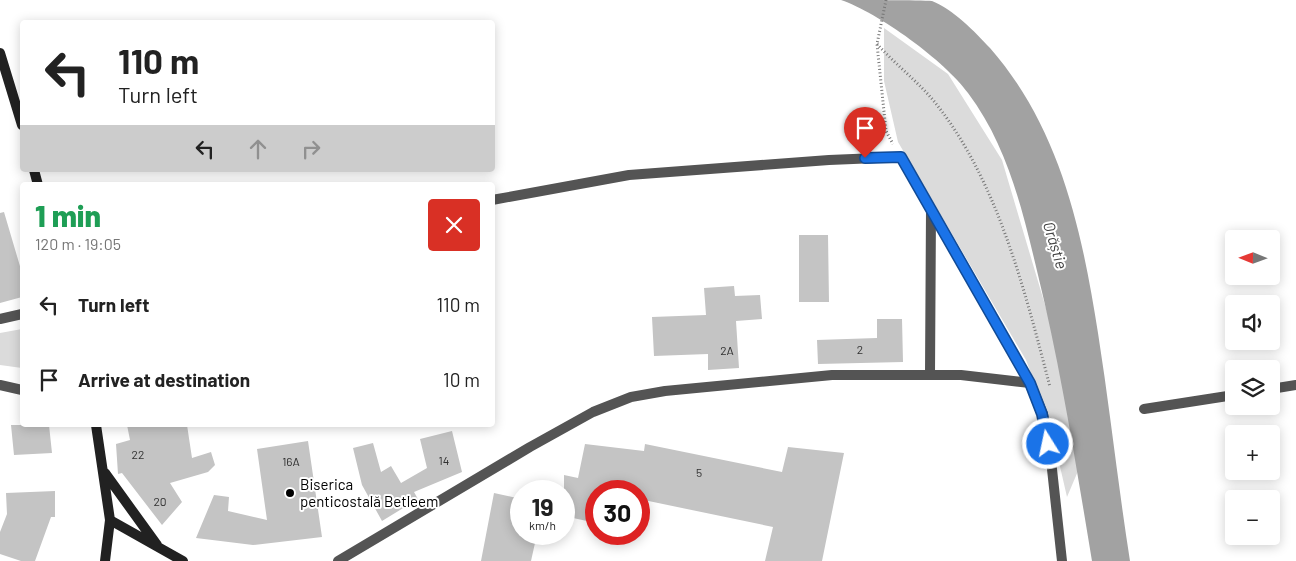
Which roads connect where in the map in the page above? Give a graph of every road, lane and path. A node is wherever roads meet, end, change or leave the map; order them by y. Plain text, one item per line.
1 (886, 0) edge
2 (877, 44) junction
3 (0, 53) edge
4 (20, 118) edge
5 (901, 157) junction
6 (495, 199) edge
7 (931, 209) junction
8 (20, 314) edge
9 (0, 319) edge
10 (930, 374) junction
11 (1030, 383) junction
12 (0, 385) edge
13 (1296, 385) edge
14 (1280, 388) edge
15 (20, 390) edge
16 (1051, 391) dead end
17 (1225, 396) edge
18 (1144, 409) dead end
19 (96, 427) edge
20 (104, 471) junction
21 (110, 520) junction
22 (157, 545) junction
23 (105, 561) edge
24 (183, 561) edge
25 (338, 561) edge
26 (1062, 561) edge

1 - 2 path
2 - 5 path
2 - 16 path
3 - 4 street
5 - 6 street
5 - 7 street
7 - 10 street
7 - 11 street
8 - 9 street
10 - 11 street
10 - 25 street
11 - 26 street
12 - 15 street
13 - 14 street
17 - 18 street
19 - 20 street
20 - 21 street
20 - 22 street
21 - 22 street
21 - 23 street
22 - 24 street

